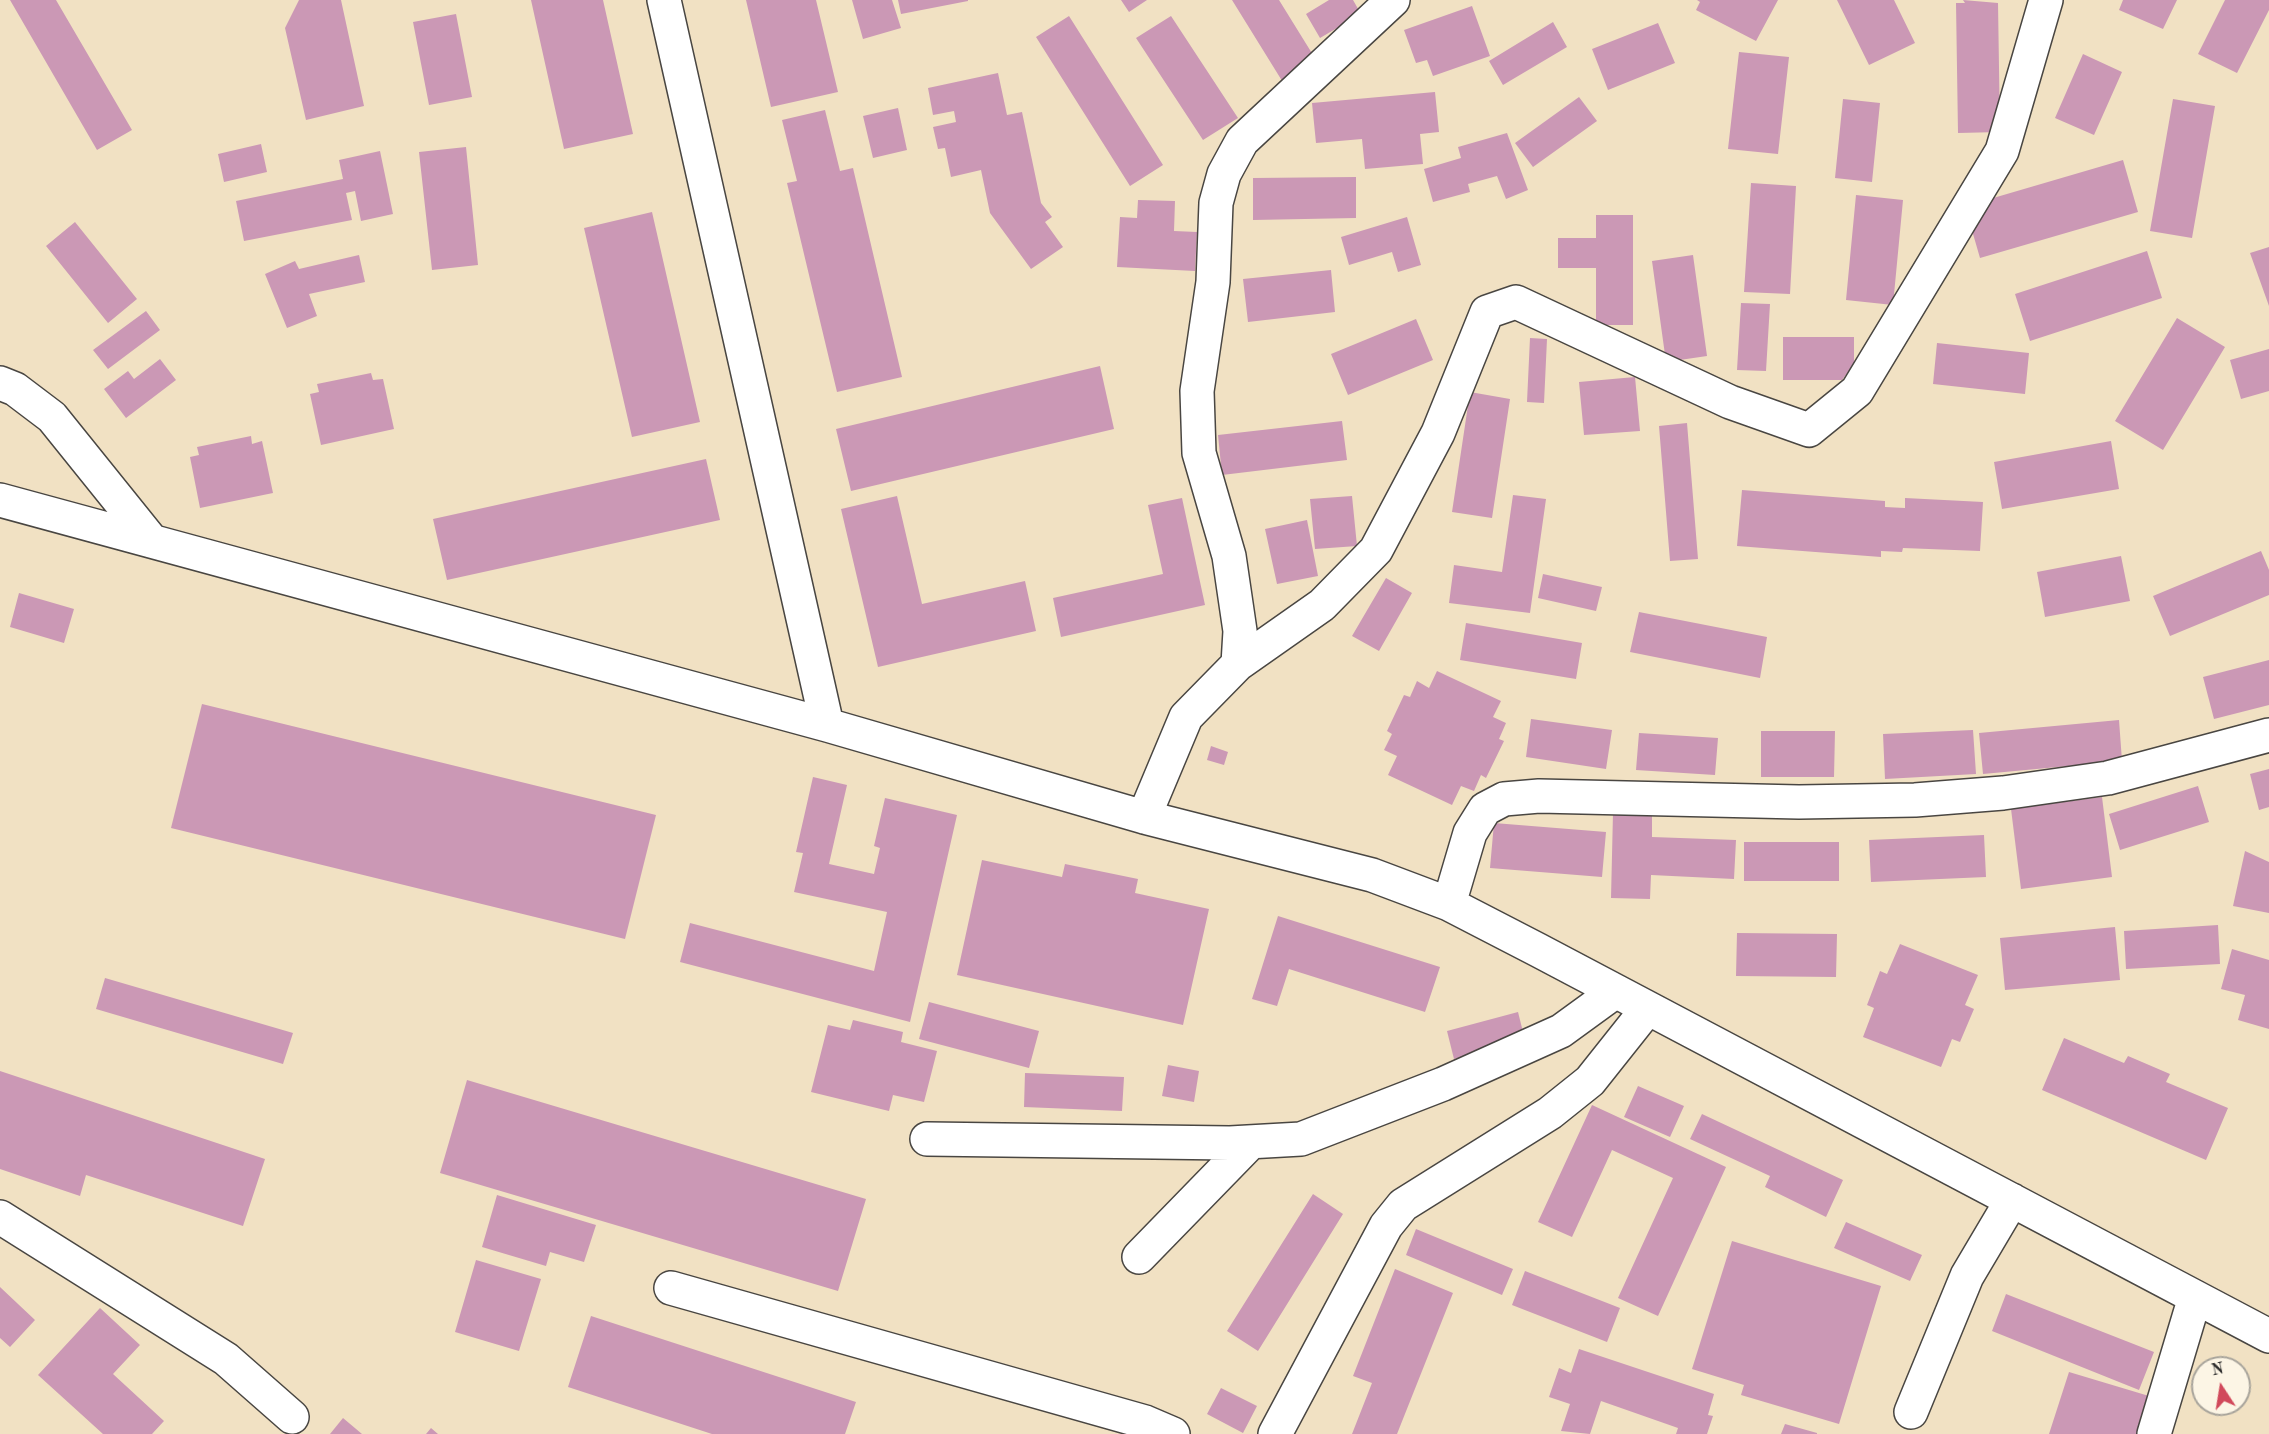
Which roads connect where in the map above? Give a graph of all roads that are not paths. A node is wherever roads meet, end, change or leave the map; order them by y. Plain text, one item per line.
1 (664, 0) edge
2 (1393, 0) edge
3 (2046, 0) edge
4 (0, 383) edge
5 (0, 500) edge
6 (151, 540) junction
7 (1238, 664) junction
8 (827, 725) junction
9 (2269, 735) edge
10 (1144, 817) junction
11 (1449, 904) junction
12 (1616, 991) junction
13 (1648, 1008) junction
14 (927, 1139) dead end
15 (1251, 1142) junction
16 (2012, 1200) junction
17 (0, 1217) edge
18 (1139, 1257) dead end
19 (671, 1288) dead end
20 (2195, 1298) junction
21 (2269, 1336) edge
22 (1911, 1412) dead end
23 (292, 1417) dead end
24 (1277, 1433) edge
25 (1173, 1434) edge
26 (2154, 1434) edge

1 - 8 street
2 - 7 street
3 - 7 street
4 - 6 street
5 - 6 street
6 - 8 street
7 - 10 street
8 - 10 street
9 - 11 street
10 - 11 street
11 - 12 street
12 - 13 street
12 - 15 street
13 - 16 street
13 - 24 street
14 - 15 street
15 - 18 street
16 - 20 street
16 - 22 street
17 - 23 street
19 - 25 street
20 - 21 street
20 - 26 street

